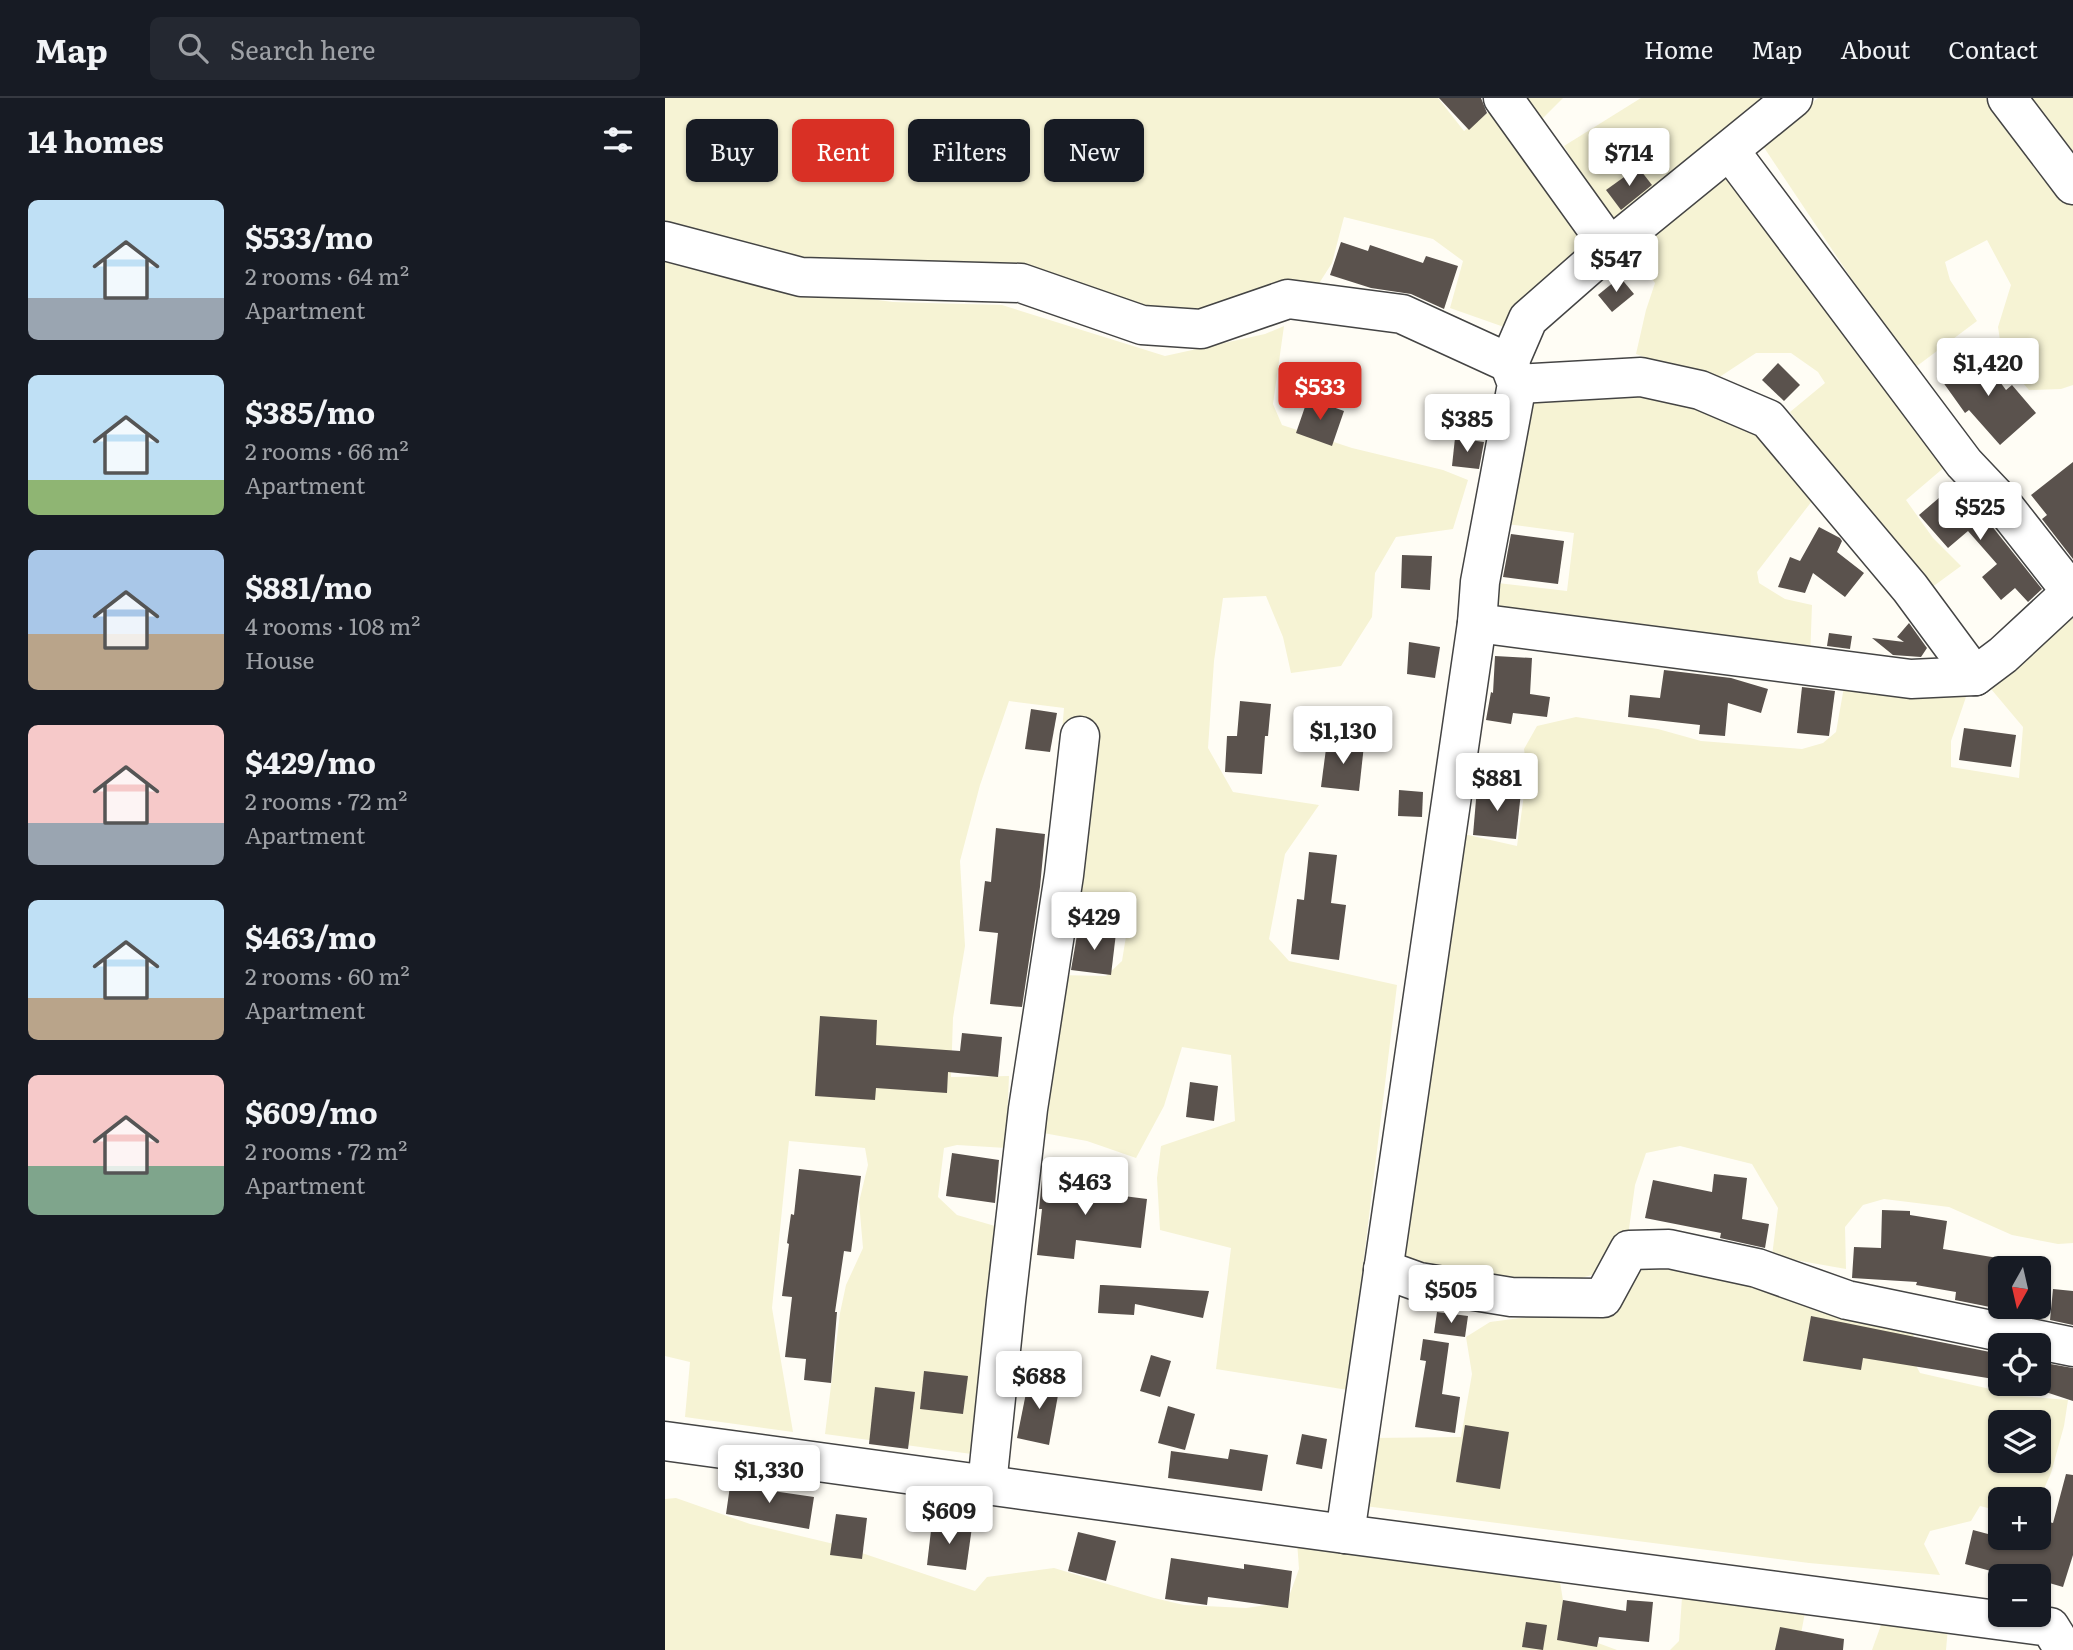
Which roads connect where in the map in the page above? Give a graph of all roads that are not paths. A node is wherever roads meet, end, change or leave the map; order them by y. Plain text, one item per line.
1 (1503, 98) edge
2 (1793, 98) edge
3 (2007, 98) edge
4 (1730, 151) junction
5 (2073, 185) edge
6 (665, 241) edge
7 (1610, 247) junction
8 (1513, 373) junction
9 (2072, 593) edge
10 (1477, 623) junction
11 (1975, 676) junction
12 (1080, 736) dead end
13 (1383, 1269) junction
14 (2073, 1348) edge
15 (665, 1441) edge
16 (987, 1485) junction
17 (1345, 1534) junction
18 (2066, 1637) edge

1 - 7 street
2 - 4 street
3 - 5 street
4 - 7 street
4 - 9 street
6 - 8 street
7 - 8 street
8 - 10 street
8 - 11 street
9 - 11 street
10 - 11 street
10 - 13 street
12 - 16 street
13 - 14 street
13 - 17 street
15 - 16 street
16 - 17 street
17 - 18 street

